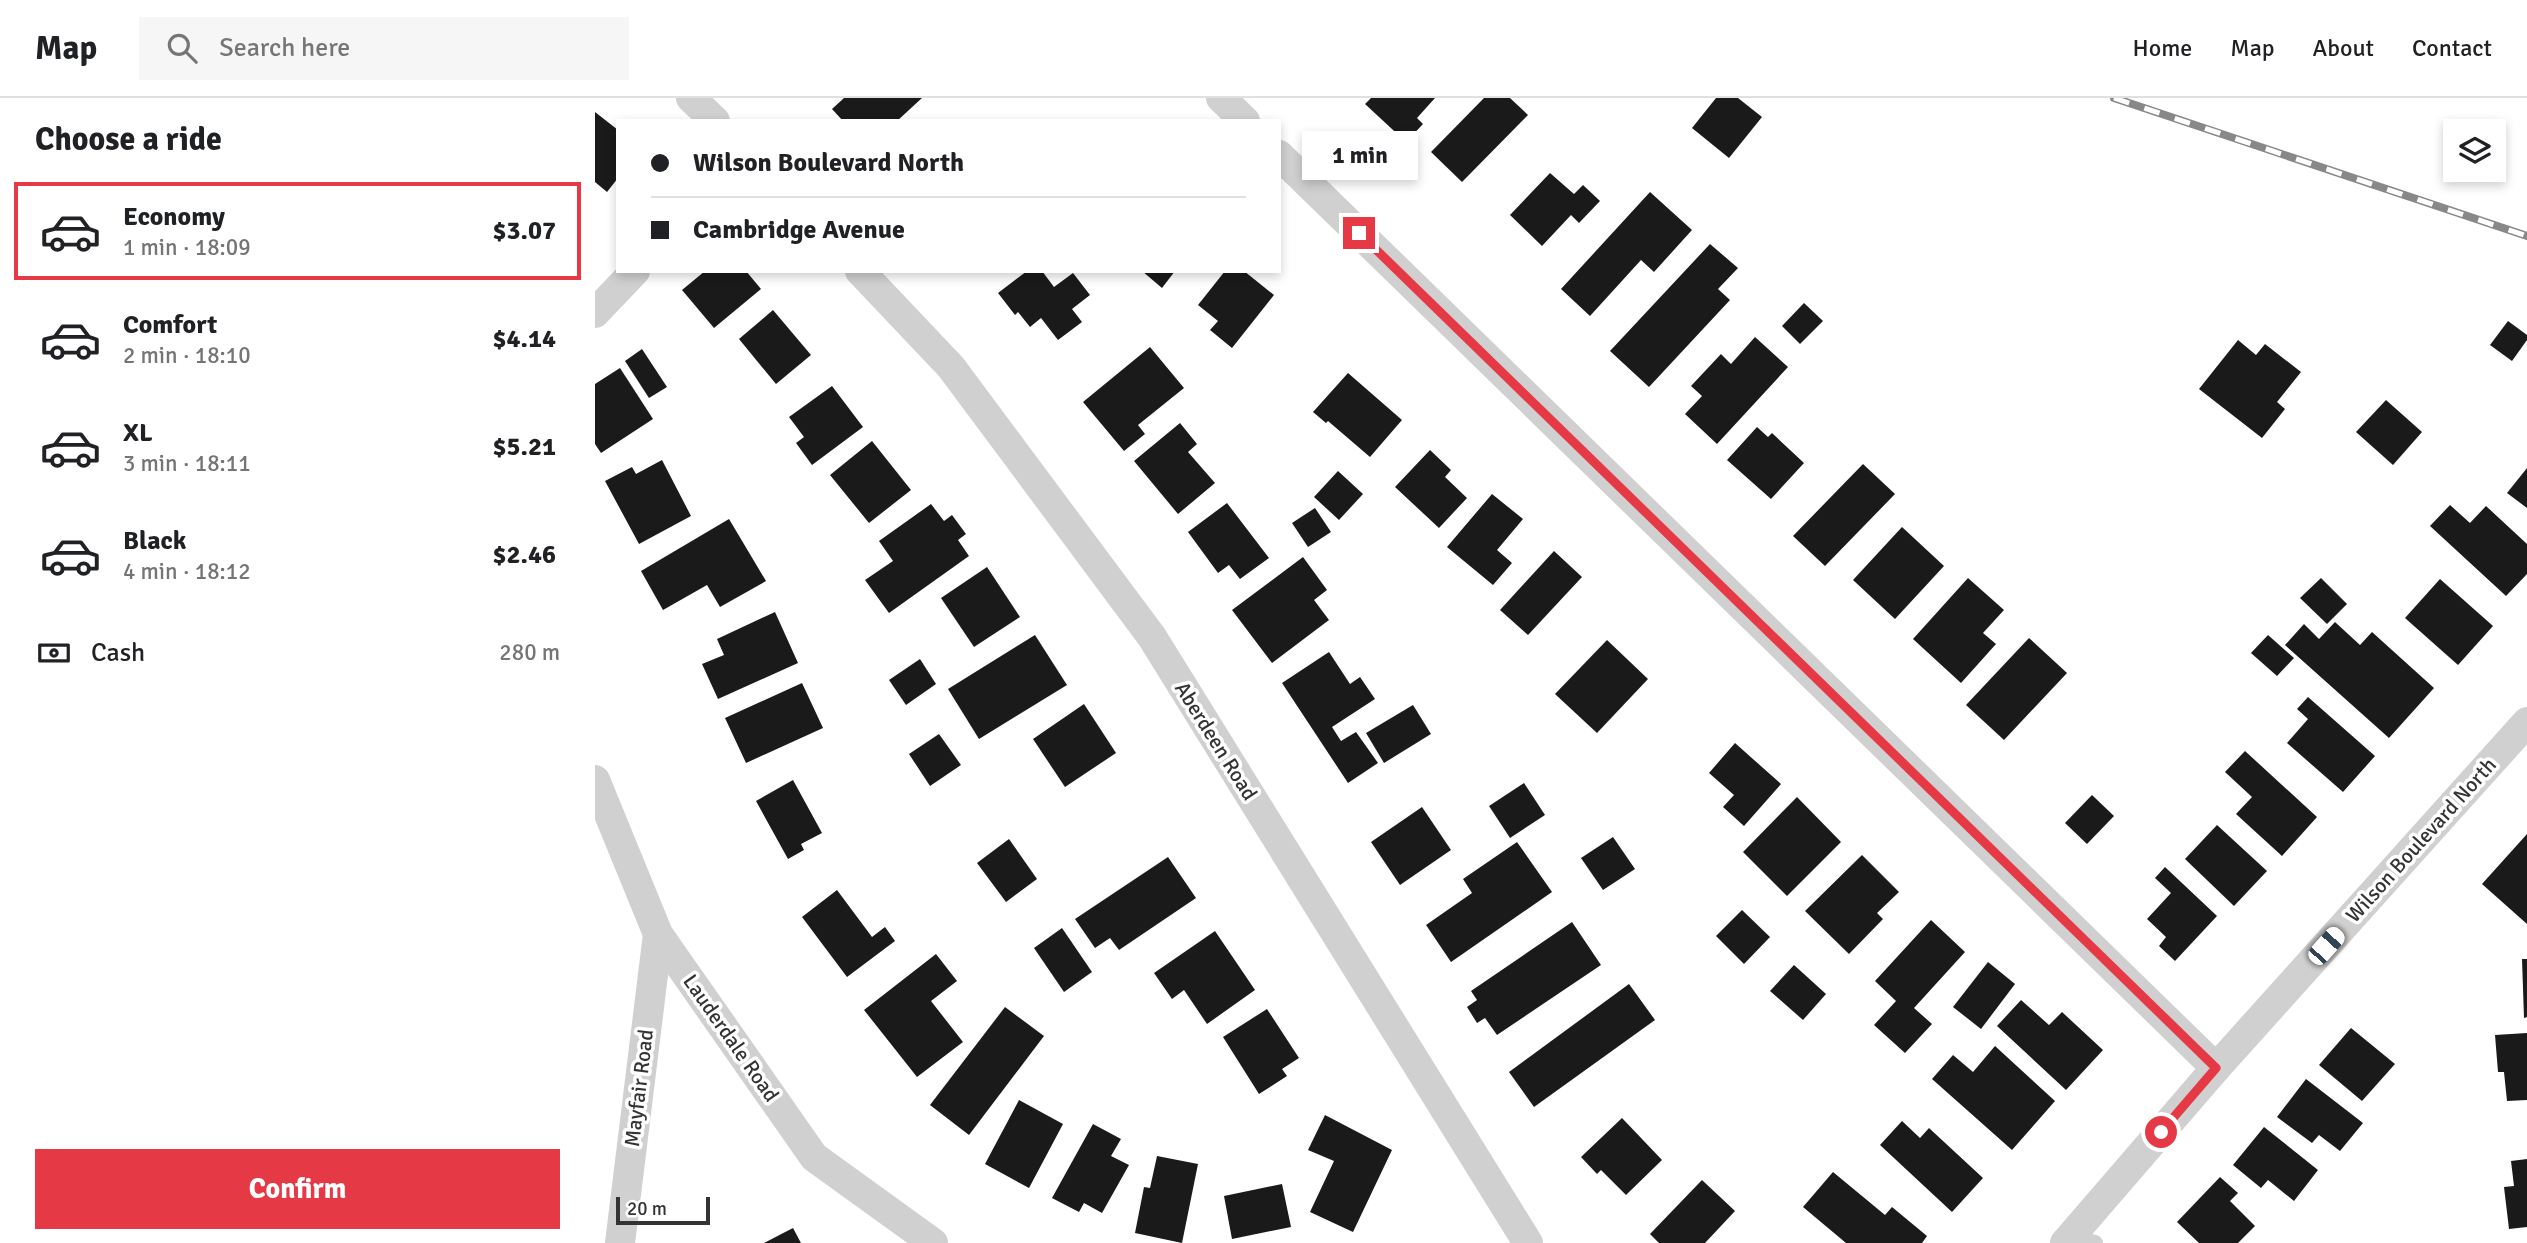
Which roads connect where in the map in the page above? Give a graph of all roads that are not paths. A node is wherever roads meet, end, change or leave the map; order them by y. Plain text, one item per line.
1 (691, 98) edge
2 (1221, 98) edge
3 (713, 119) edge
4 (1242, 119) edge
5 (1281, 157) edge
6 (633, 273) edge
7 (862, 273) edge
8 (595, 313) edge
9 (2527, 722) edge
10 (595, 780) edge
11 (658, 934) junction
12 (2216, 1068) junction
13 (2077, 1241) edge
14 (1522, 1242) edge
15 (619, 1243) edge
16 (933, 1243) edge

1 - 3 street
2 - 4 street
5 - 12 street
6 - 8 street
7 - 14 street, Aberdeen Road
9 - 12 street, Wilson Boulevard North
10 - 11 street, Lauderdale Road
11 - 15 street, Mayfair Road
11 - 16 street, Lauderdale Road
12 - 13 street, Wilson Boulevard North

